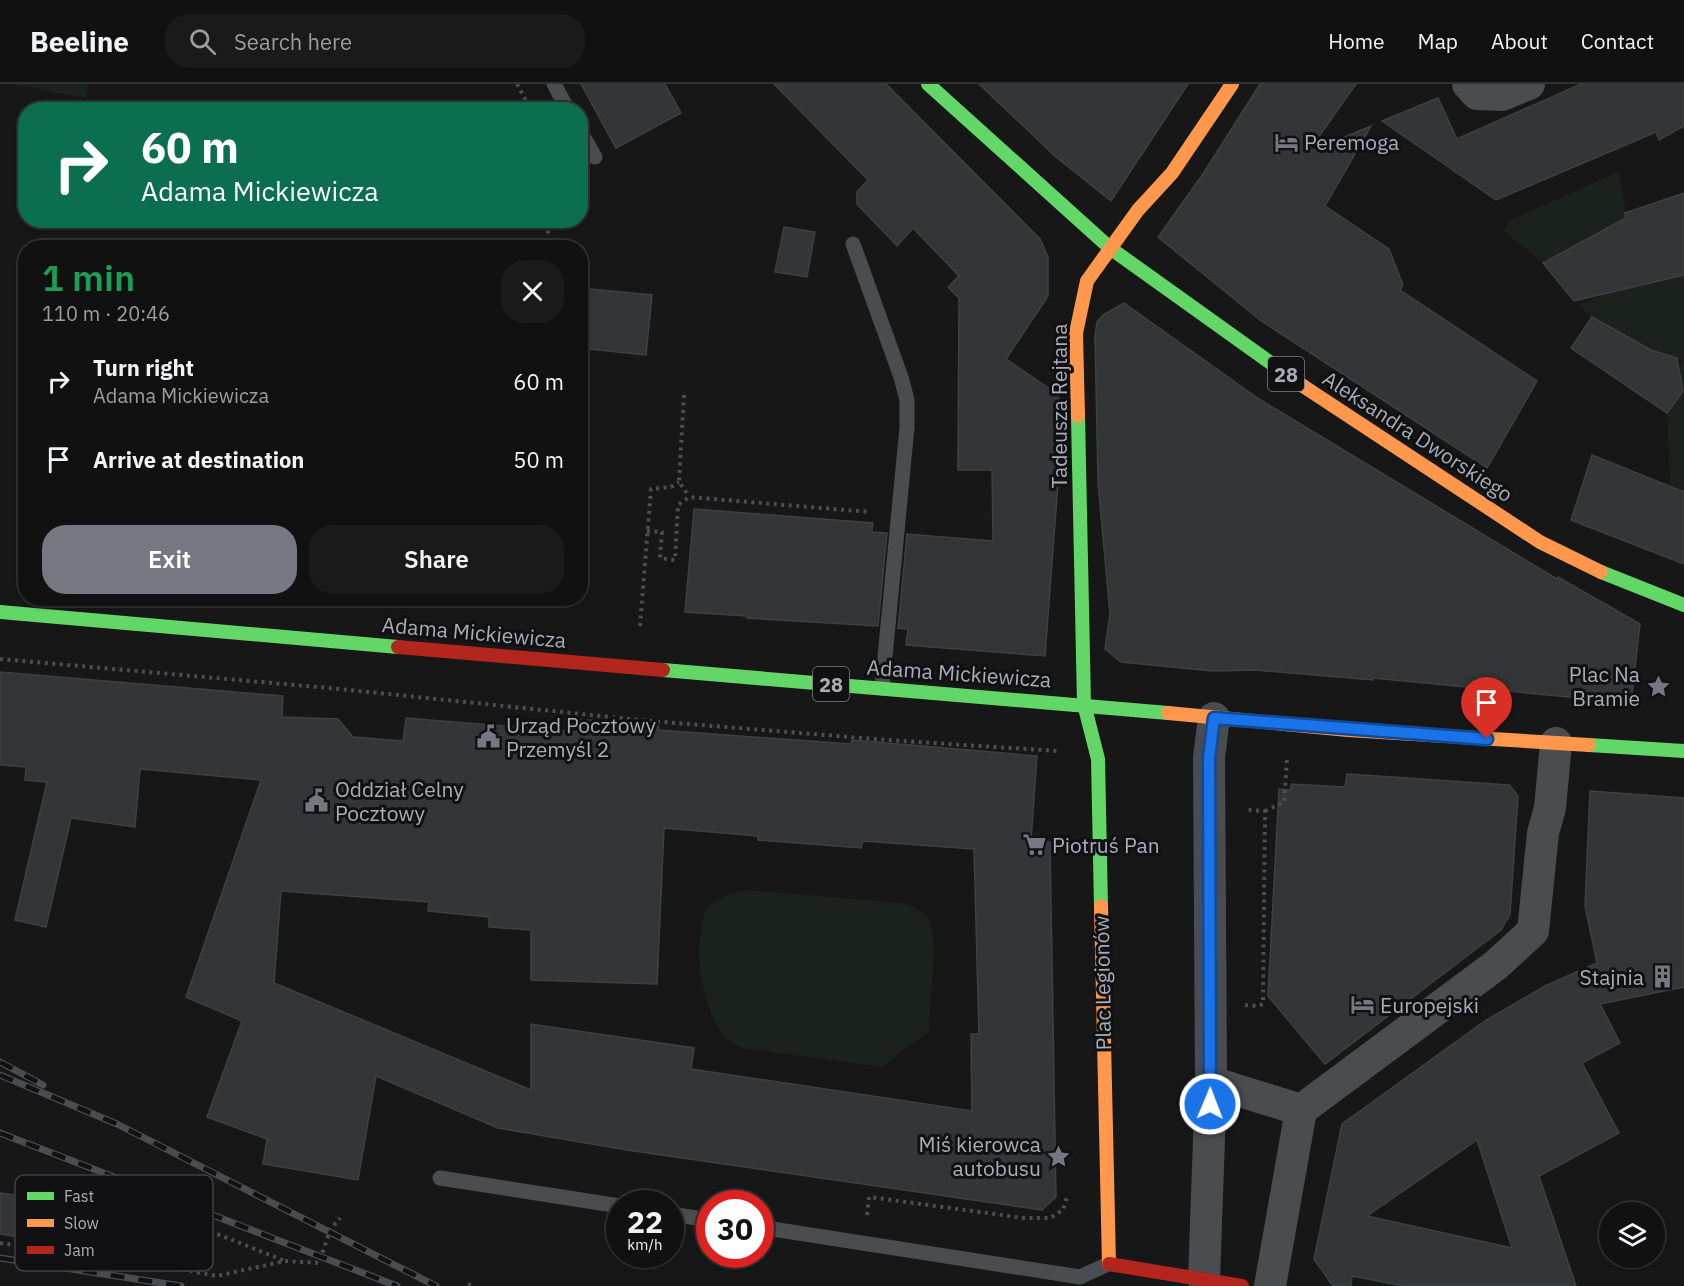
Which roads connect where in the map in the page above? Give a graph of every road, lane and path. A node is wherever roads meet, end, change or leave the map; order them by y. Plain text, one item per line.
1 (517, 84) edge
2 (554, 84) edge
3 (928, 84) edge
4 (1232, 84) edge
5 (1468, 84) edge
6 (1529, 84) edge
7 (527, 102) edge
8 (564, 102) edge
9 (588, 145) edge
10 (595, 157) dead end
11 (853, 244) dead end
12 (1110, 248) junction
13 (684, 395) dead end
14 (679, 482) junction
15 (689, 496) junction
16 (878, 512) dead end
17 (647, 531) junction
18 (1684, 605) edge
19 (0, 612) edge
20 (640, 626) dead end
21 (0, 659) edge
22 (882, 688) junction
23 (1084, 704) junction
24 (1214, 718) junction
25 (1684, 742) edge
26 (1556, 743) junction
27 (1663, 750) junction
28 (1684, 751) edge
29 (1065, 755) dead end
30 (1287, 760) dead end
31 (1244, 809) dead end
32 (1265, 811) junction
33 (1245, 1005) dead end
34 (1211, 1082) junction
35 (1301, 1110) junction
36 (440, 1178) dead end
37 (1068, 1193) dead end
38 (606, 1204) edge
39 (340, 1218) dead end
40 (774, 1229) edge
41 (213, 1231) edge
42 (0, 1243) edge
43 (862, 1243) junction
44 (15, 1245) edge
45 (285, 1261) junction
46 (1108, 1264) junction
47 (190, 1271) edge
48 (1204, 1280) junction
49 (1242, 1286) edge
50 (1270, 1286) edge

1 - 7 path
2 - 8 lane
3 - 12 main road, Aleksandra Dworskiego / 28
4 - 12 main road, Tadeusza Rejtana
5 - 6 street
9 - 10 lane
11 - 22 lane
12 - 18 main road, Aleksandra Dworskiego / 28
12 - 23 main road, Tadeusza Rejtana
13 - 14 path
14 - 15 path
14 - 17 path
15 - 16 path
15 - 17 path
17 - 20 path
19 - 22 main road, Adama Mickiewicza / 28
21 - 29 path
22 - 23 main road, Adama Mickiewicza / 28
23 - 24 main road, Adama Mickiewicza / 28
23 - 46 main road, Plac Legionów
24 - 26 main road, Adama Mickiewicza / 28
24 - 34 street
25 - 27 main road, 28
26 - 27 main road, Adama Mickiewicza / 28
26 - 35 street
27 - 28 main road, 28
30 - 32 path
31 - 32 path
32 - 33 path
34 - 35 street
34 - 48 street
35 - 50 street
36 - 38 lane
37 - 43 path
39 - 45 path
40 - 43 lane
41 - 45 path
42 - 44 path
43 - 46 lane
45 - 47 path
46 - 48 main road
48 - 49 main road

